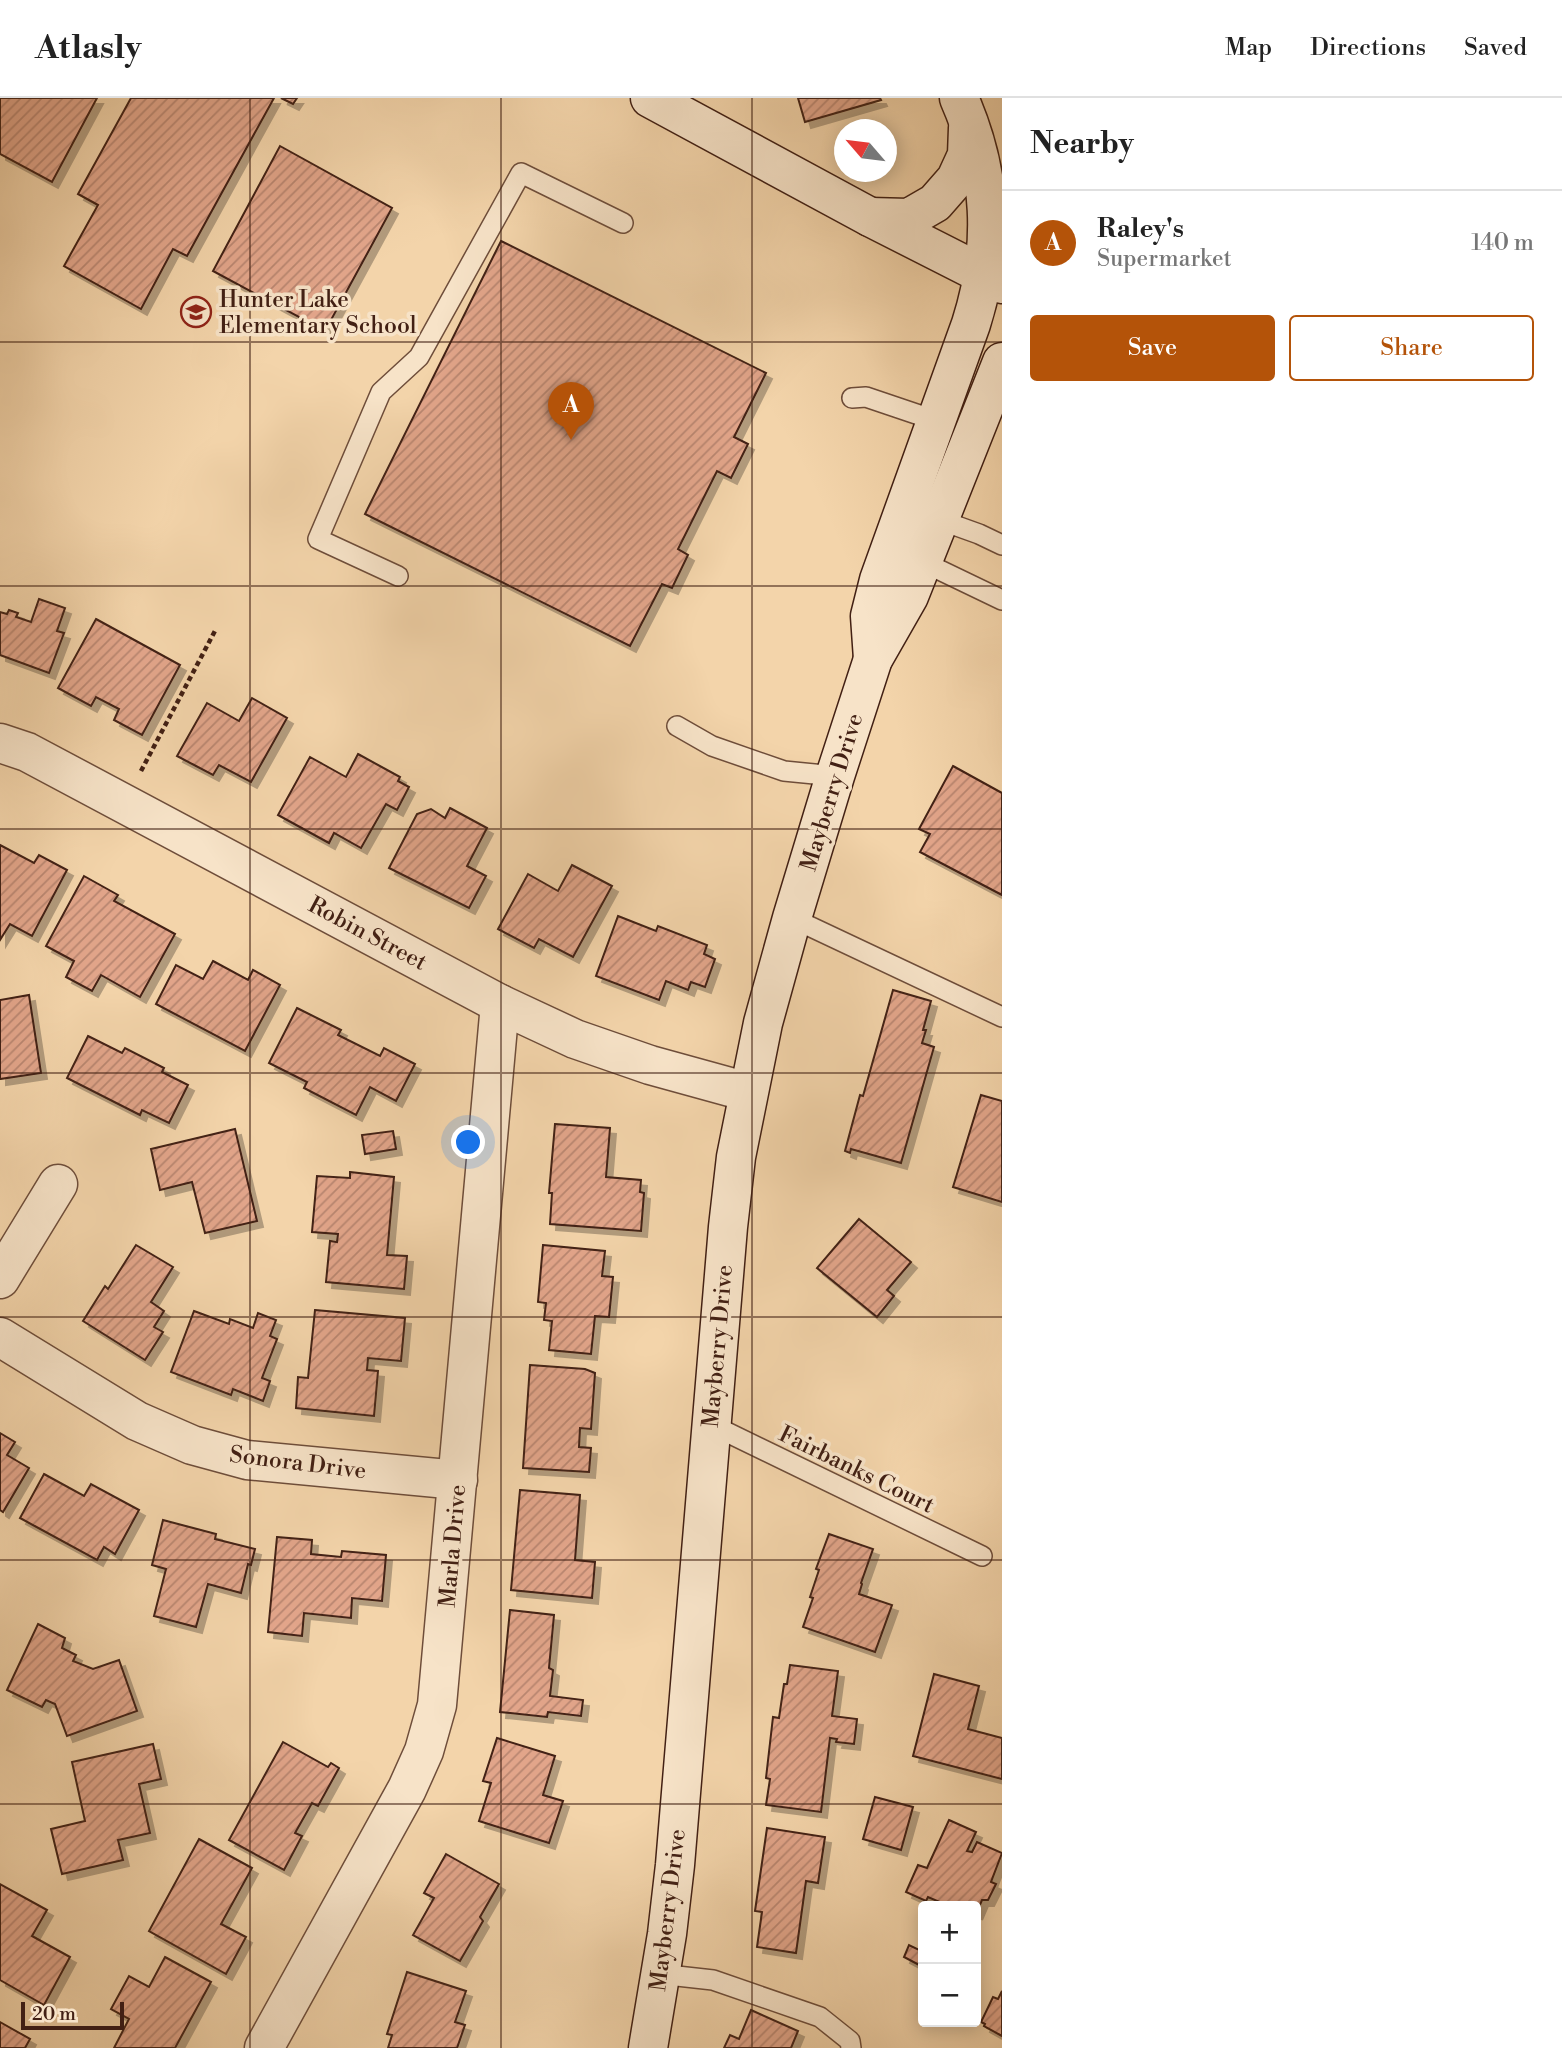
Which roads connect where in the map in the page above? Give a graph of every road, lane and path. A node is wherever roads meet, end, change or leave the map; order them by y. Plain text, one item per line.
1 (650, 98) edge
2 (963, 108) edge
3 (870, 217) junction
4 (623, 223) dead end
5 (993, 280) edge
6 (1002, 362) edge
7 (852, 398) dead end
8 (937, 421) junction
9 (940, 520) junction
10 (1002, 545) edge
11 (923, 562) junction
12 (398, 576) dead end
13 (1002, 600) edge
14 (216, 629) dead end
15 (873, 659) junction
16 (677, 726) dead end
17 (0, 743) edge
18 (835, 776) junction
19 (123, 802) junction
20 (792, 918) junction
21 (500, 1004) junction
22 (1002, 1017) edge
23 (748, 1092) junction
24 (58, 1184) dead end
25 (0, 1279) edge
26 (0, 1337) edge
27 (710, 1424) junction
28 (458, 1480) junction
29 (982, 1556) dead end
30 (659, 1974) junction
31 (264, 2048) edge
32 (648, 2048) edge
33 (850, 2048) edge

1 - 3 street
2 - 3 street
2 - 5 street, Mayberry Drive
3 - 5 street
4 - 12 lane
5 - 8 street, Mayberry Drive
6 - 9 street, Mayberry Drive
7 - 8 lane
8 - 15 street, Mayberry Drive
9 - 10 lane
9 - 11 street, Mayberry Drive
11 - 13 lane
11 - 15 street, Mayberry Drive
14 - 19 path
15 - 18 street, Mayberry Drive
16 - 18 lane
17 - 19 street, Robin Street
18 - 20 street, Mayberry Drive
19 - 21 street, Robin Street
20 - 22 lane
20 - 23 street, Mayberry Drive
21 - 23 street, Robin Street
21 - 28 street, Marla Drive
23 - 27 street, Mayberry Drive
24 - 25 street
26 - 28 street, Sonora Drive
27 - 29 lane, Fairbanks Court
27 - 30 street, Mayberry Drive
28 - 31 street, Marla Drive
30 - 32 street, Mayberry Drive
30 - 33 lane

